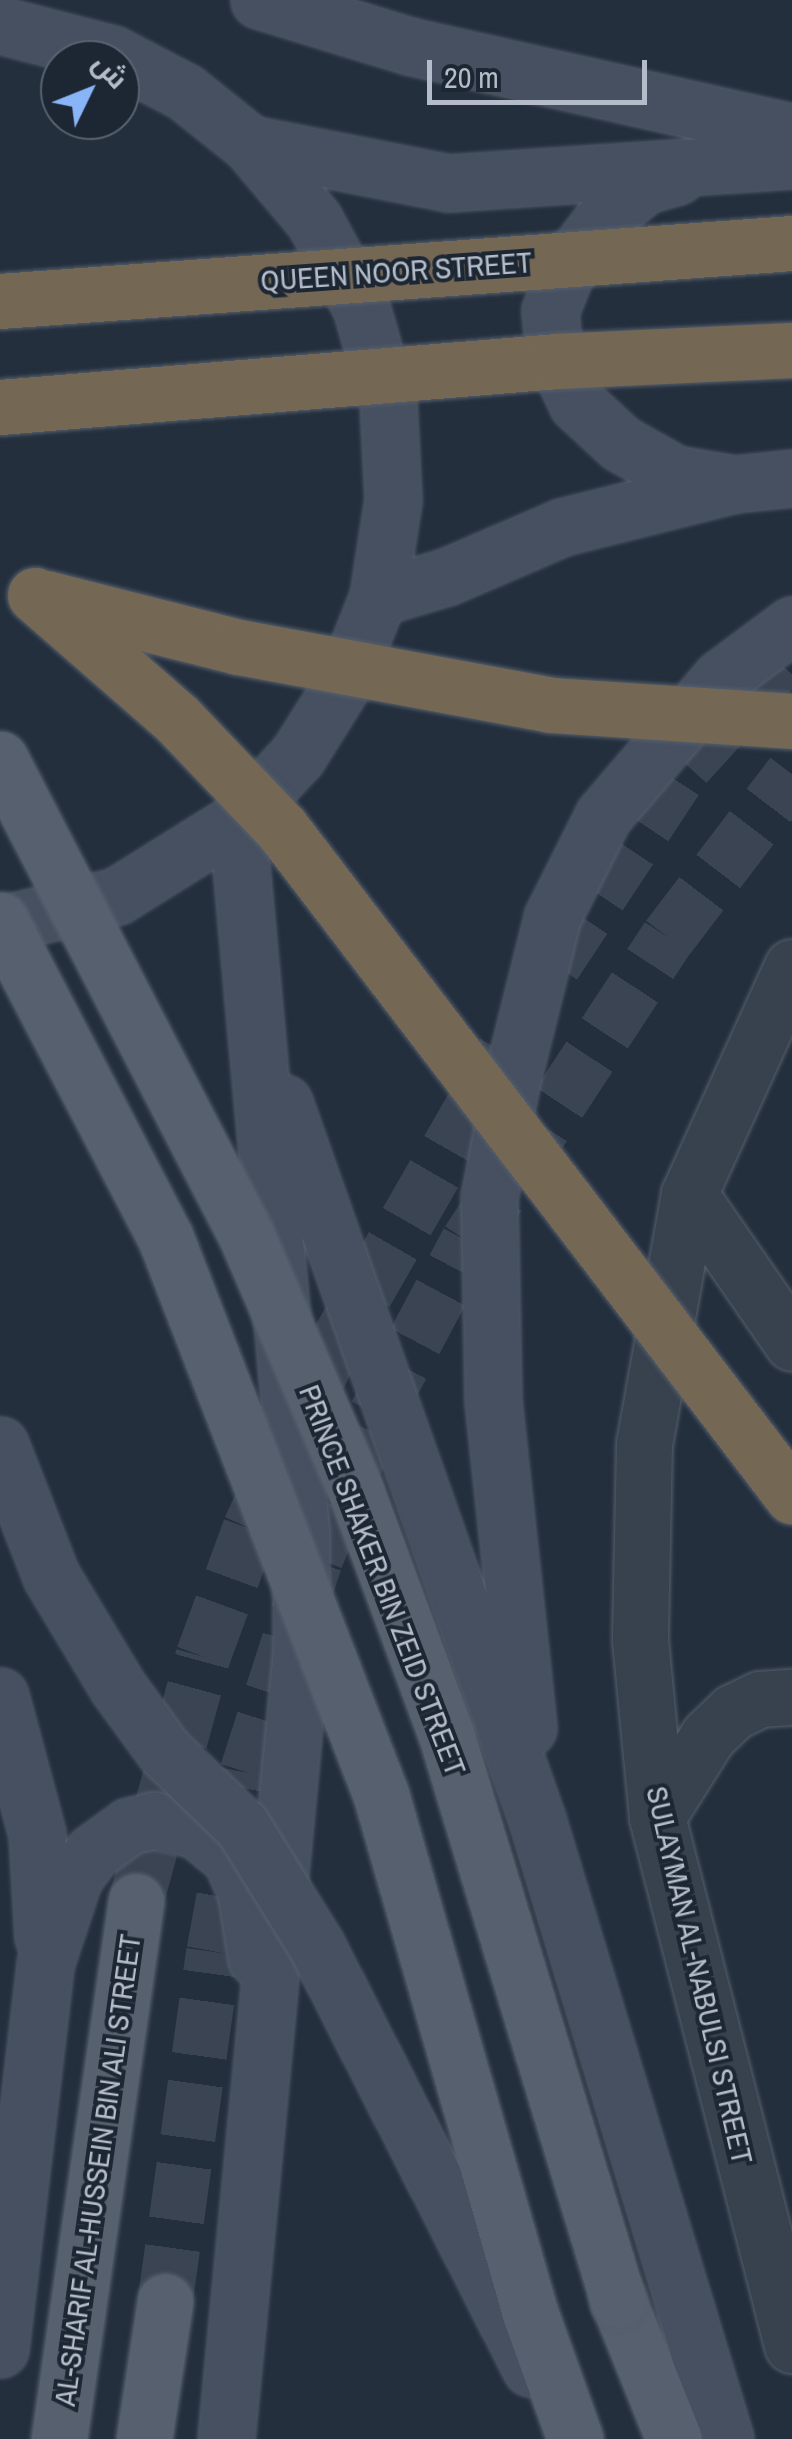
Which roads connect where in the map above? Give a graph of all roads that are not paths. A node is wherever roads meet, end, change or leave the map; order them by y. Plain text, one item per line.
1 (258, 0) edge
2 (0, 25) edge
3 (792, 132) edge
4 (250, 144) junction
5 (792, 160) edge
6 (704, 168) junction
7 (792, 242) edge
8 (0, 301) edge
9 (792, 350) edge
10 (0, 407) edge
11 (792, 478) edge
12 (734, 484) junction
13 (18, 589) edge
14 (378, 597) junction
15 (792, 624) edge
16 (792, 720) edge
17 (0, 759) edge
18 (237, 821) junction
19 (0, 923) edge
20 (792, 967) edge
21 (256, 1020) junction
22 (689, 1194) junction
23 (792, 1343) edge
24 (0, 1445) edge
25 (792, 1496) edge
26 (0, 1696) edge
27 (792, 1697) edge
28 (657, 1817) junction
29 (538, 1820) junction
30 (136, 1900) tunnel mouth
31 (44, 1991) junction
32 (267, 2015) junction
33 (165, 2302) tunnel mouth
34 (792, 2345) edge
35 (0, 2350) edge
36 (58, 2439) edge
37 (144, 2439) edge
38 (226, 2439) edge
39 (566, 2439) edge
40 (575, 2439) edge
41 (674, 2439) edge
42 (725, 2439) edge

1 - 3 main road
2 - 4 main road
4 - 6 main road
4 - 14 main road
5 - 6 main road
6 - 12 main road
7 - 8 highway, QUEEN NOOR STREET, bridge
9 - 10 highway, bridge
11 - 12 main road
12 - 14 main road
13 - 16 highway, bridge
13 - 25 highway, bridge
14 - 18 main road
15 - 29 main road
17 - 41 main road, PRINCE SHAKER BIN ZEID STREET, bridge
18 - 19 main road
18 - 21 main road
19 - 40 main road, bridge
20 - 22 street, SULAYMAN AL-NABULSI STREET
21 - 29 main road
21 - 32 main road
22 - 23 street
22 - 28 street, SULAYMAN AL-NABULSI STREET
24 - 39 main road, bridge
26 - 31 main road
27 - 28 street
28 - 34 street, SULAYMAN AL-NABULSI STREET
29 - 42 main road
30 - 36 main road, AL-SHARIF AL-HUSSEIN BIN ALI STREET
31 - 32 main road
31 - 35 main road
32 - 38 main road
33 - 37 main road

